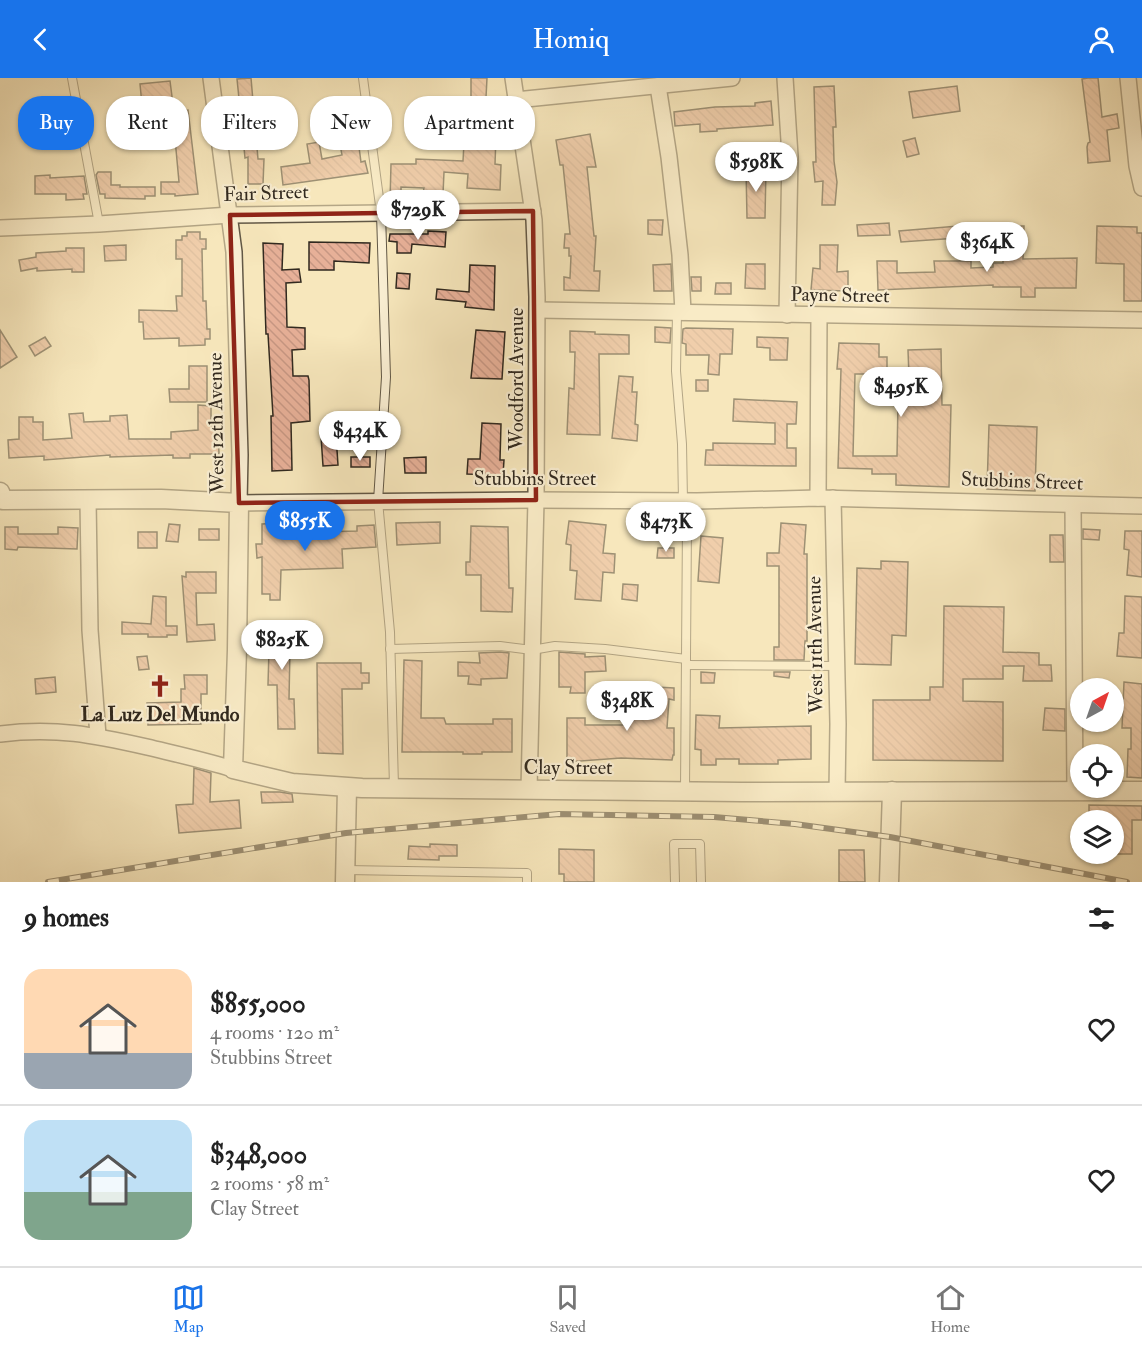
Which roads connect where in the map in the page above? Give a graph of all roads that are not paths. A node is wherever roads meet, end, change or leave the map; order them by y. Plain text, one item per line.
1 (72, 78) edge
2 (211, 78) edge
3 (363, 78) edge
4 (513, 78) edge
5 (732, 78) edge
6 (785, 78) edge
7 (1128, 78) edge
8 (658, 86) junction
9 (515, 96) edge
10 (535, 98) edge
11 (524, 150) edge
12 (1142, 188) edge
13 (533, 211) junction
14 (381, 213) junction
15 (230, 215) junction
16 (99, 224) junction
17 (0, 228) edge
18 (537, 310) junction
19 (680, 312) junction
20 (787, 315) junction
21 (819, 316) junction
22 (1142, 320) edge
23 (1, 497) edge
24 (826, 498) junction
25 (88, 500) junction
26 (536, 500) junction
27 (378, 501) junction
28 (683, 501) junction
29 (239, 503) junction
30 (1073, 505) junction
31 (1142, 506) edge
32 (390, 649) junction
33 (532, 650) junction
34 (686, 662) junction
35 (837, 666) junction
36 (0, 734) edge
37 (98, 736) junction
38 (1075, 744) edge
39 (232, 769) junction
40 (347, 788) junction
41 (394, 789) junction
42 (529, 789) junction
43 (685, 791) junction
44 (1070, 791) edge
45 (1124, 791) edge
46 (1142, 791) edge
47 (837, 792) junction
48 (892, 792) junction
49 (345, 876) edge
50 (527, 882) edge
51 (675, 882) edge
52 (701, 882) edge
53 (889, 882) edge

1 - 16 lane
2 - 15 street, West 12th Avenue
3 - 14 lane
4 - 9 street, Woodford Avenue
5 - 8 street
6 - 20 street
7 - 12 street
8 - 10 street
8 - 19 street
11 - 13 street, Woodford Avenue
13 - 14 street, Fair Street
13 - 18 street, Woodford Avenue
14 - 15 street, Fair Street
14 - 27 lane
15 - 16 street, Fair Street
15 - 29 street, West 12th Avenue
16 - 17 street, Fair Street
18 - 19 street, Payne Street
18 - 26 street, Woodford Avenue
19 - 20 street, Payne Street
19 - 28 lane
20 - 21 street, Payne Street
21 - 22 street, Payne Street
21 - 24 street, West 11th Avenue
23 - 25 street, Stubbins Street
24 - 28 street, Stubbins Street
24 - 30 street, Stubbins Street
24 - 35 street, West 11th Avenue
25 - 29 street, Stubbins Street
25 - 37 street
26 - 27 street, Stubbins Street
26 - 28 street, Stubbins Street
26 - 33 street, Woodford Avenue
27 - 29 street, Stubbins Street
27 - 32 lane
28 - 34 lane
29 - 39 street, West 12th Avenue
30 - 31 street, Stubbins Street
30 - 38 street
32 - 33 lane
32 - 41 lane
33 - 34 lane
33 - 42 street, Woodford Avenue
34 - 35 lane
34 - 43 lane
35 - 47 street, West 11th Avenue
36 - 37 street, Clay Street
37 - 39 street, Clay Street
39 - 40 street, Clay Street
40 - 41 street, Clay Street
40 - 49 street
41 - 42 street, Clay Street
42 - 43 street, Clay Street
43 - 47 street, Clay Street
44 - 48 street, Clay Street
45 - 46 street, Clay Street
47 - 48 street, Clay Street
48 - 53 street
49 - 50 lane
51 - 52 lane

